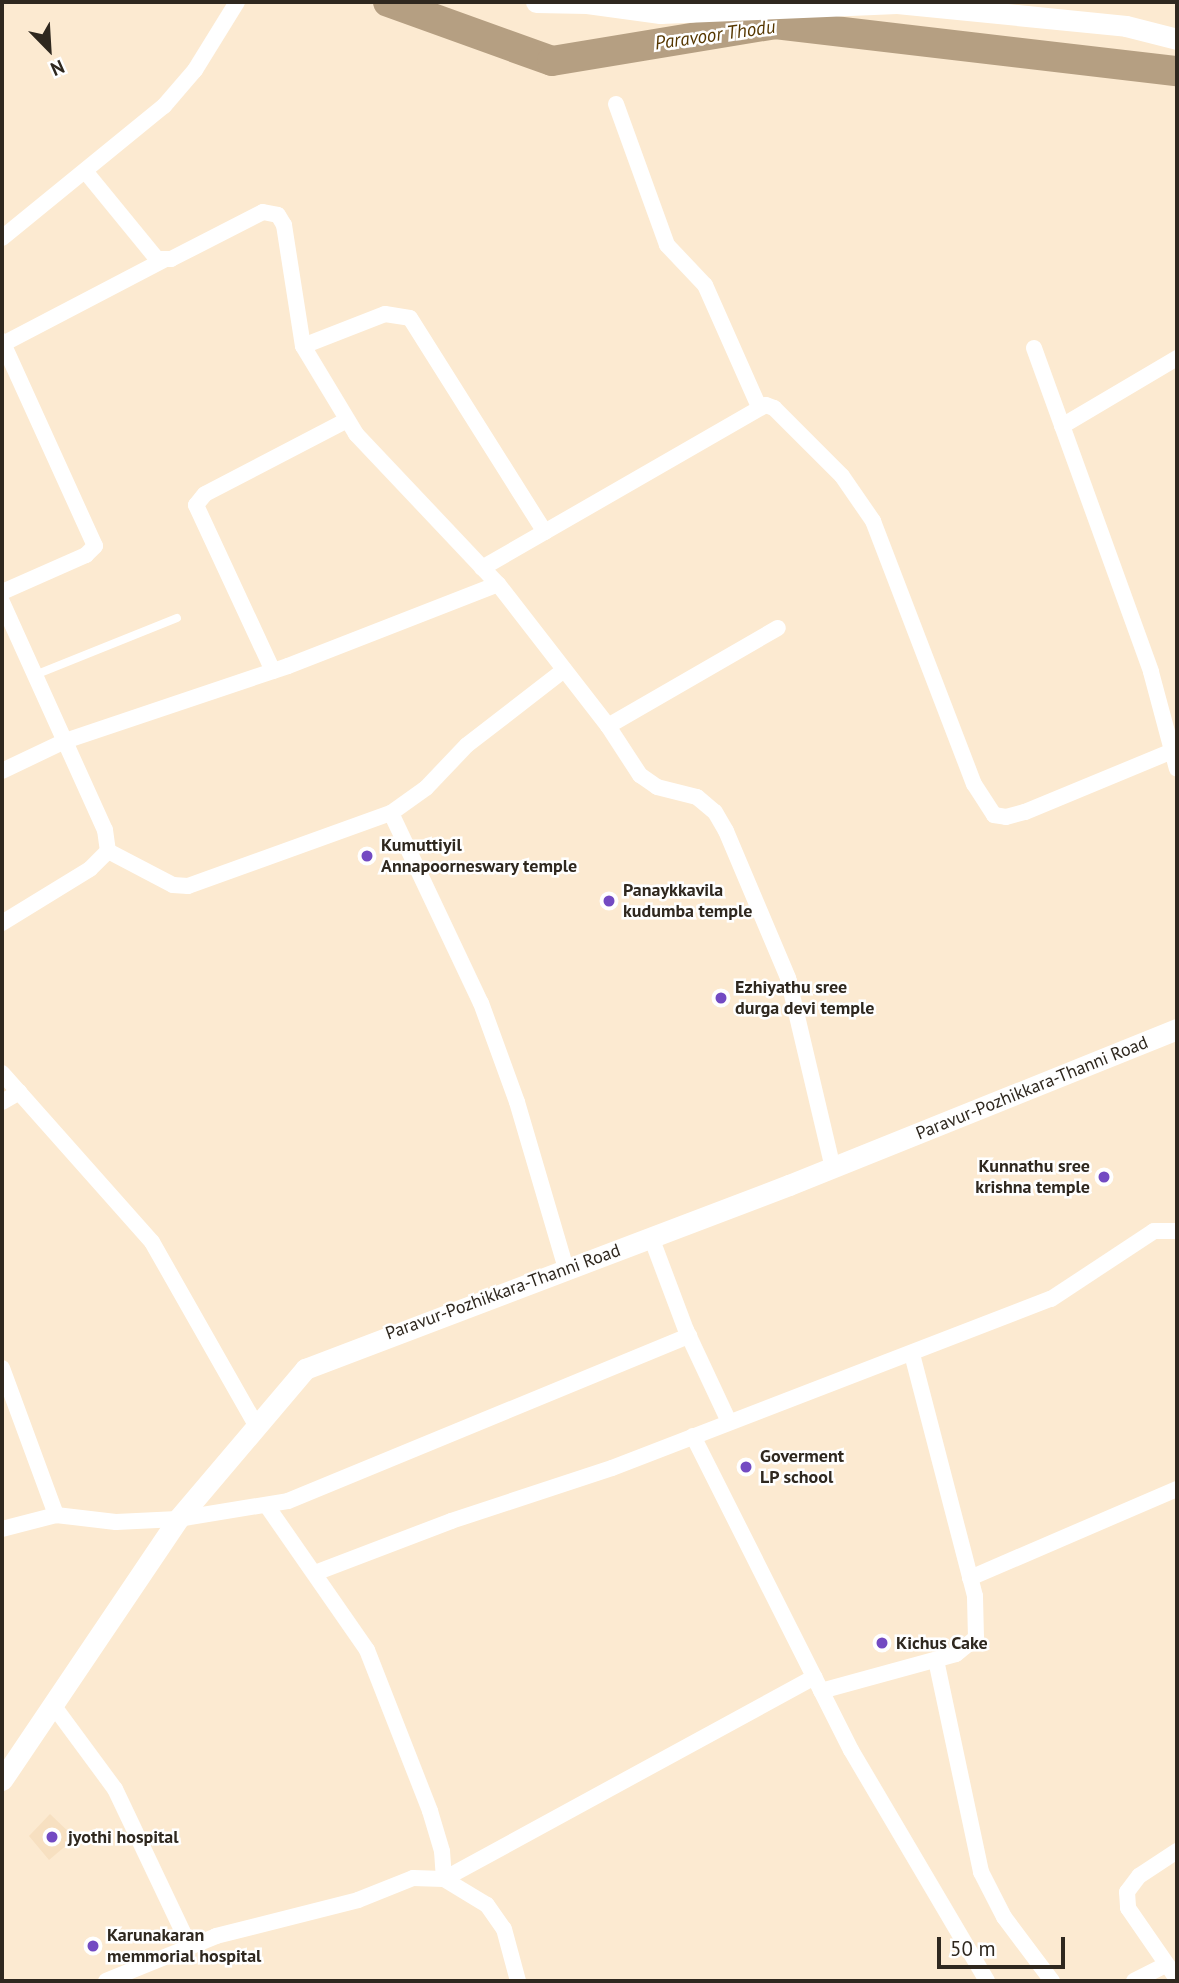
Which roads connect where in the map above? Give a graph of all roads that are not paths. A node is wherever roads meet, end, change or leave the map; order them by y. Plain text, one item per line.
1 (237, 2) edge
2 (536, 2) edge
3 (587, 2) edge
4 (897, 2) edge
5 (1010, 7) edge
6 (1177, 39) edge
7 (616, 104) dead end
8 (85, 171) junction
9 (2, 238) edge
10 (164, 260) junction
11 (2, 342) edge
12 (303, 346) junction
13 (1034, 348) dead end
14 (1177, 358) edge
15 (759, 407) junction
16 (347, 420) junction
17 (1062, 426) junction
18 (545, 532) junction
19 (482, 568) junction
20 (498, 584) junction
21 (2, 592) edge
22 (2, 601) edge
23 (177, 618) dead end
24 (778, 628) dead end
25 (564, 670) junction
26 (272, 671) junction
27 (35, 675) junction
28 (608, 726) junction
29 (65, 741) junction
30 (1173, 750) edge
31 (1177, 769) edge
32 (2, 771) edge
33 (391, 813) junction
34 (108, 851) junction
35 (2, 923) edge
36 (1177, 1029) edge
37 (2, 1073) edge
38 (19, 1091) junction
39 (2, 1102) edge
40 (833, 1168) junction
41 (1177, 1231) edge
42 (651, 1237) junction
43 (566, 1269) junction
44 (689, 1336) junction
45 (912, 1354) junction
46 (2, 1368) edge
47 (729, 1422) junction
48 (256, 1425) junction
49 (694, 1436) junction
50 (1177, 1489) edge
51 (267, 1506) junction
52 (56, 1515) junction
53 (178, 1519) junction
54 (2, 1529) edge
55 (315, 1573) junction
56 (970, 1578) junction
57 (936, 1660) junction
58 (818, 1684) junction
59 (53, 1705) junction
60 (2, 1780) edge
61 (1177, 1851) edge
62 (444, 1879) junction
63 (190, 1947) junction
64 (1173, 1974) edge
65 (106, 1981) edge
66 (519, 1981) edge
67 (987, 1981) edge
68 (1052, 1981) edge
69 (1134, 1981) edge

1 - 8 street
2 - 3 main road
3 - 4 main road
4 - 5 main road
5 - 6 main road
7 - 15 street
8 - 9 street
8 - 10 street
10 - 11 street
10 - 12 street
11 - 21 street
12 - 16 street
12 - 18 street
13 - 17 street
14 - 17 street
15 - 18 street
15 - 30 street
16 - 19 street
16 - 26 street
17 - 30 street
18 - 19 street
19 - 20 street
20 - 25 street
20 - 26 street
22 - 27 street
23 - 27 lane
24 - 28 street
25 - 28 street
25 - 33 street
26 - 29 street
27 - 29 street
28 - 40 street
29 - 32 street
29 - 34 street
30 - 31 street
33 - 34 street
33 - 43 street
34 - 35 street
36 - 40 main road, Paravur-Pozhikkara-Thanni Road
37 - 38 street
38 - 39 street
38 - 48 street
40 - 42 main road, Paravur-Pozhikkara-Thanni Road
41 - 45 street
42 - 43 main road, Paravur-Pozhikkara-Thanni Road
42 - 44 street
43 - 48 main road, Paravur-Pozhikkara-Thanni Road
44 - 47 street
44 - 51 street
45 - 47 street
45 - 56 street
46 - 52 street
47 - 49 street
48 - 53 main road, Paravur-Pozhikkara-Thanni Road
49 - 55 street
49 - 58 street
50 - 56 street
51 - 53 street
51 - 55 street
52 - 53 street
52 - 54 street
53 - 59 main road, Paravur-Pozhikkara-Thanni Road
55 - 62 street
56 - 57 street
57 - 58 street
57 - 68 street
58 - 62 street
58 - 67 street
59 - 60 main road, Paravur-Pozhikkara-Thanni Road
59 - 63 street
61 - 64 street
62 - 63 street
62 - 66 street
63 - 65 street
64 - 69 street

